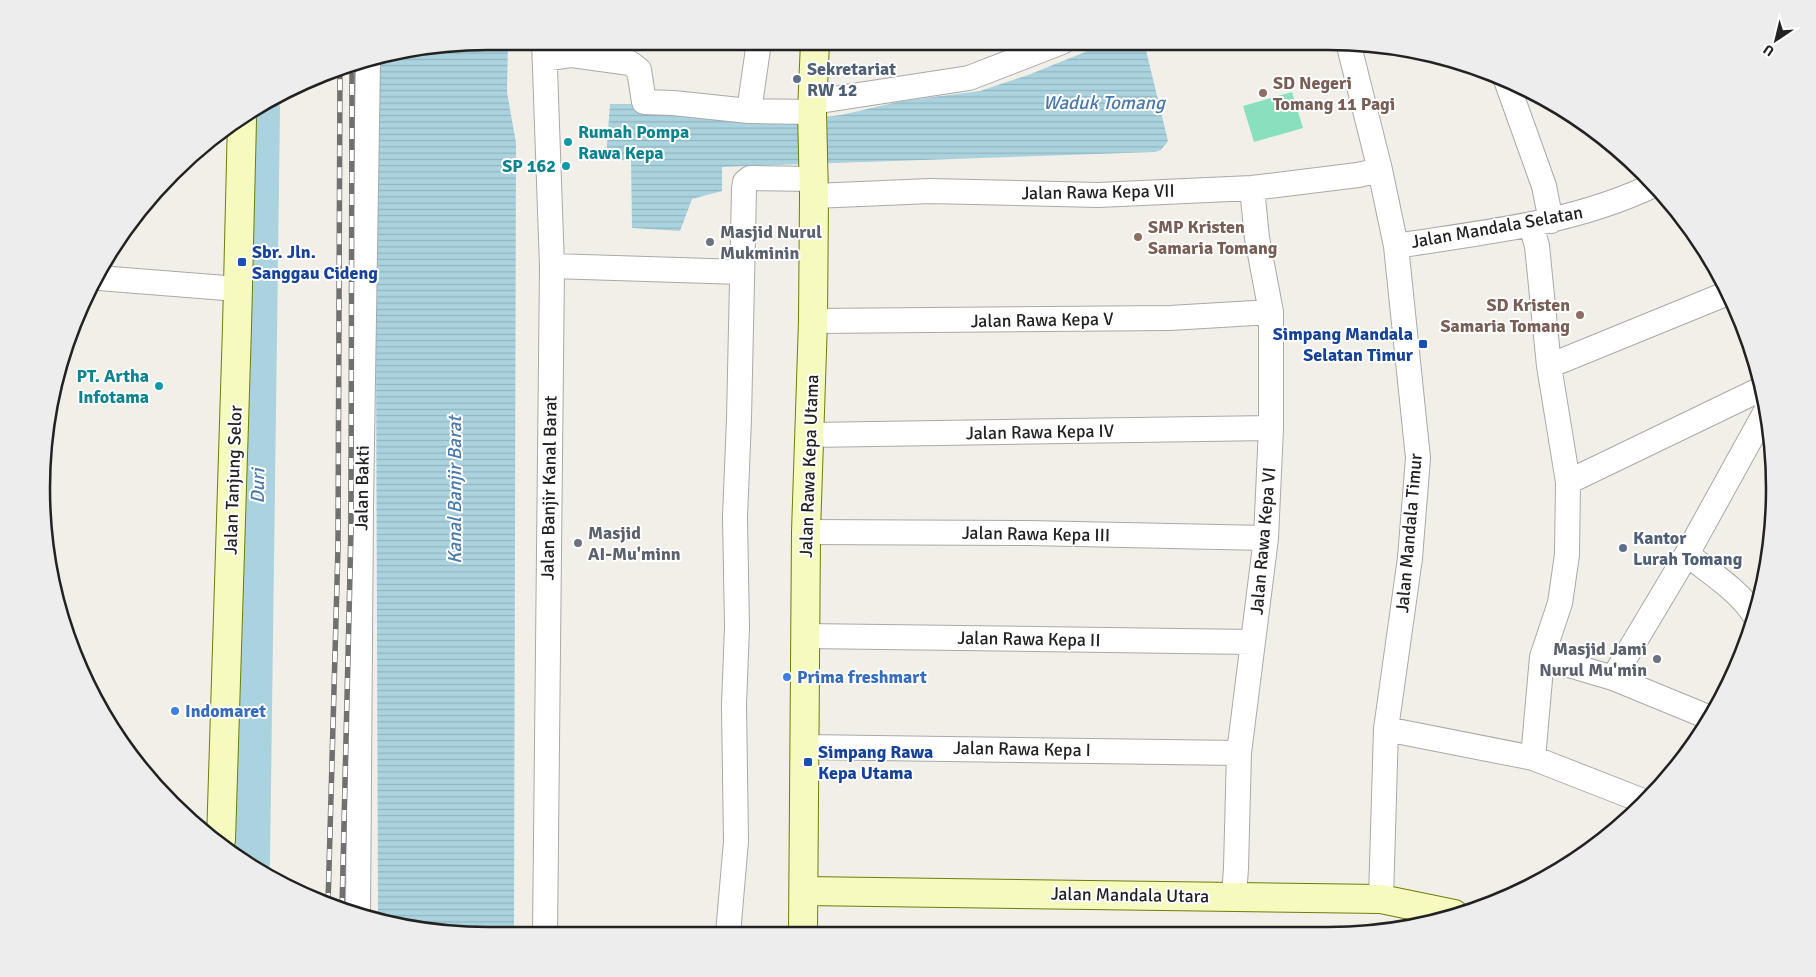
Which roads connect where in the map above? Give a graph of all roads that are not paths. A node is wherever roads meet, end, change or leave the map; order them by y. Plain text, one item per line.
1 (544, 50) edge
2 (758, 50) edge
3 (815, 50) edge
4 (1041, 50) edge
5 (1350, 51) edge
6 (368, 67) edge
7 (1512, 91) edge
8 (812, 110) junction
9 (749, 111) junction
10 (242, 126) edge
11 (1380, 170) junction
12 (814, 182) junction
13 (1252, 188) junction
14 (1647, 188) edge
15 (1541, 223) junction
16 (1396, 246) junction
17 (552, 266) junction
18 (741, 272) junction
19 (104, 278) edge
20 (238, 289) junction
21 (1721, 296) edge
22 (1270, 312) junction
23 (813, 321) junction
24 (1550, 366) junction
25 (1757, 398) edge
26 (1758, 405) edge
27 (1271, 428) junction
28 (810, 435) junction
29 (1568, 482) junction
30 (806, 532) junction
31 (1266, 538) junction
32 (1687, 554) junction
33 (1750, 607) edge
34 (805, 636) junction
35 (1253, 642) junction
36 (1542, 657) junction
37 (1613, 678) junction
38 (1703, 715) edge
39 (1386, 729) junction
40 (804, 747) junction
41 (1240, 753) junction
42 (1533, 758) junction
43 (1638, 799) edge
44 (221, 835) edge
45 (804, 891) junction
46 (1234, 896) junction
47 (1381, 898) junction
48 (358, 907) edge
49 (1443, 912) edge
50 (545, 927) edge
51 (729, 927) edge
52 (803, 927) edge

1 - 9 street
1 - 17 street, Jalan Banjir Kanal Barat
2 - 9 street
3 - 8 street, Jalan Rawa Kepa Utama
4 - 8 street
5 - 11 street, Jalan Mandala Timur
6 - 48 street, Jalan Bakti
7 - 15 street
8 - 9 street
8 - 12 street, Jalan Rawa Kepa Utama
10 - 20 street, Jalan Tanjung Selor
11 - 13 street, Jalan Rawa Kepa VII
11 - 16 street, Jalan Mandala Timur
12 - 13 street, Jalan Rawa Kepa VII
12 - 18 street, Jalan Rawa Kepa VII
12 - 23 street, Jalan Rawa Kepa Utama
13 - 22 street, Jalan Rawa Kepa VI
14 - 15 street, Jalan Mandala Selatan
15 - 16 street, Jalan Mandala Selatan
15 - 24 street
16 - 39 street, Jalan Mandala Timur
17 - 18 street
17 - 50 street, Jalan Banjir Kanal Barat
18 - 51 street, Jalan Rawa Kepa VII
19 - 20 street
20 - 44 street, Jalan Tanjung Selor
21 - 24 street
22 - 23 street, Jalan Rawa Kepa V
22 - 27 street, Jalan Rawa Kepa VI
23 - 28 street, Jalan Rawa Kepa Utama
24 - 29 street
25 - 29 street
26 - 32 street
27 - 28 street, Jalan Rawa Kepa IV
27 - 31 street, Jalan Rawa Kepa VI
28 - 30 street, Jalan Rawa Kepa Utama
29 - 36 street
30 - 31 street, Jalan Rawa Kepa III
30 - 34 street, Jalan Rawa Kepa Utama
31 - 35 street, Jalan Rawa Kepa VI
32 - 33 street
32 - 37 street
34 - 35 street, Jalan Rawa Kepa II
34 - 40 street, Jalan Rawa Kepa Utama
35 - 41 street, Jalan Rawa Kepa VI
36 - 37 street
36 - 42 street
37 - 38 street
39 - 42 street
39 - 47 street, Jalan Mandala Timur
40 - 41 street, Jalan Rawa Kepa I
40 - 45 street, Jalan Rawa Kepa Utama
41 - 46 street, Jalan Rawa Kepa VI
42 - 43 street
45 - 46 street, Jalan Mandala Utara
45 - 52 street, Jalan Rawa Kepa Utama
46 - 47 street, Jalan Mandala Utara
47 - 49 street, Jalan Mandala Utara

